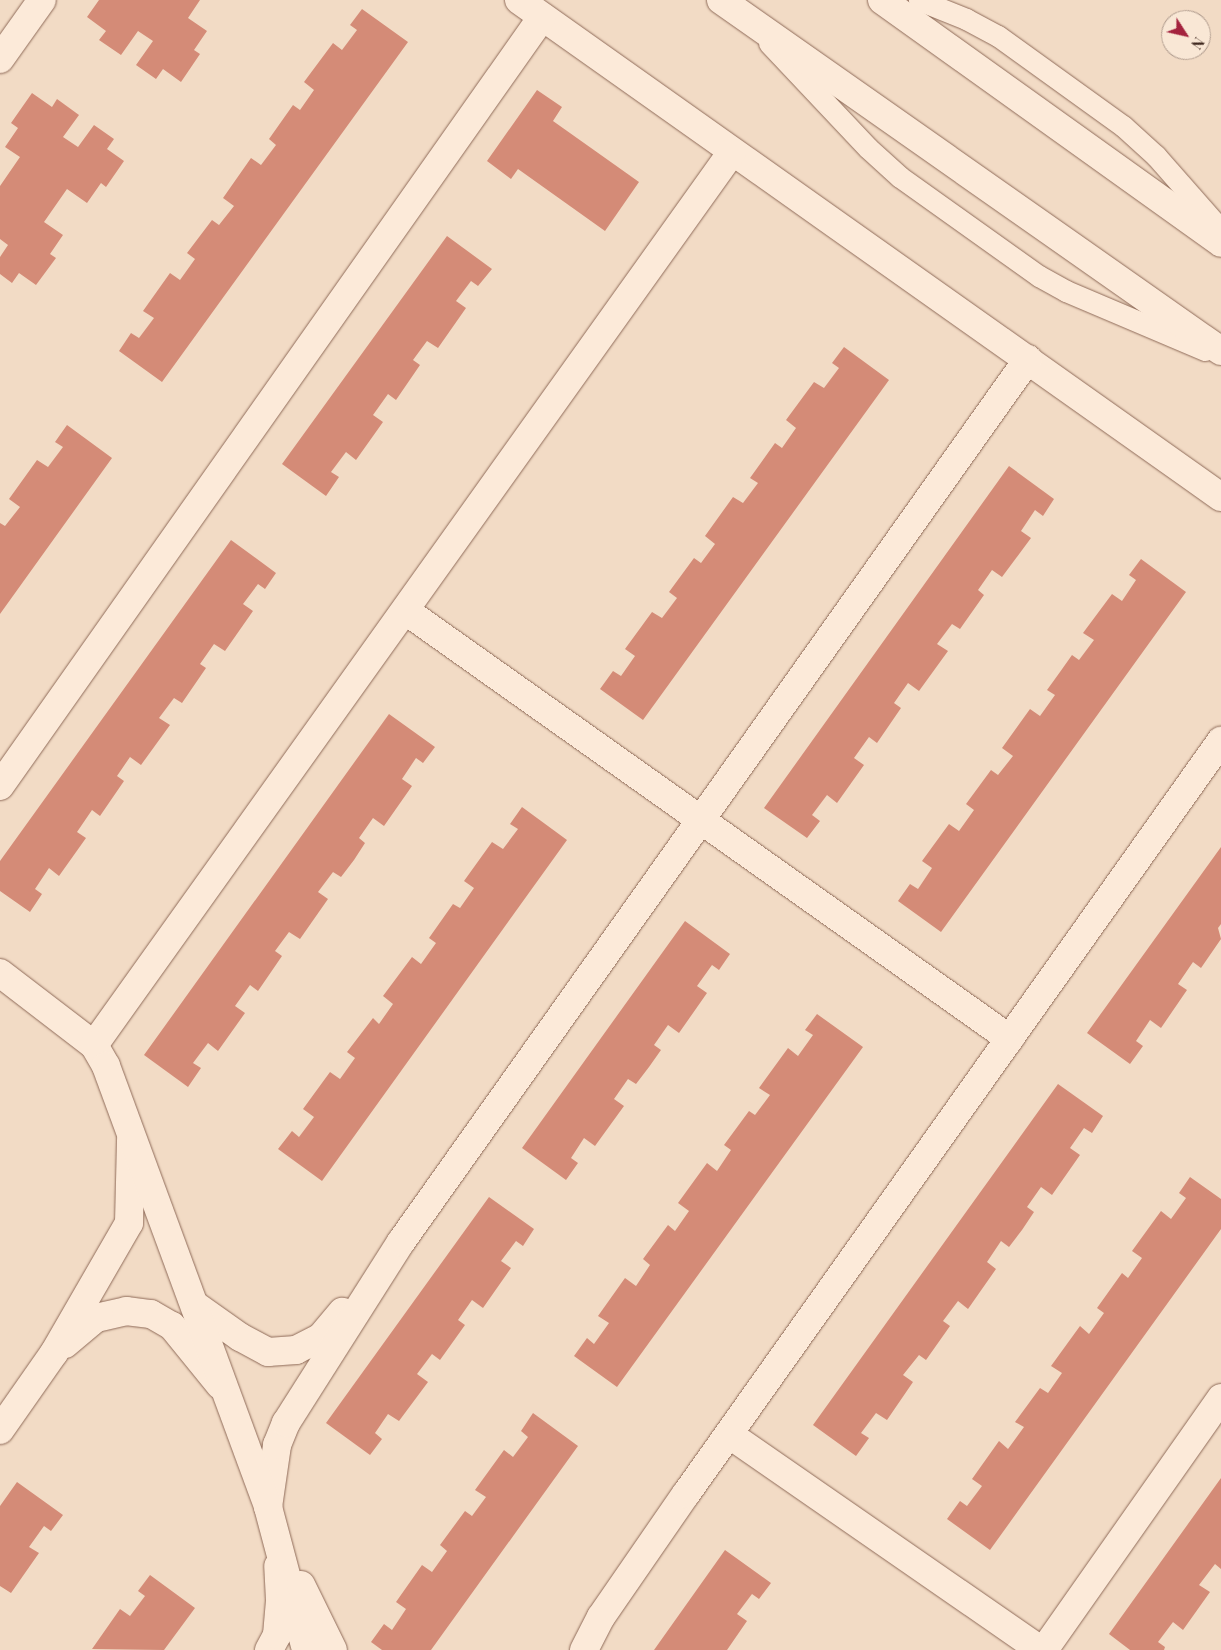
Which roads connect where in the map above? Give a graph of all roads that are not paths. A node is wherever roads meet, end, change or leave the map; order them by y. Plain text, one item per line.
1 (42, 0) edge
2 (519, 0) edge
3 (882, 0) edge
4 (919, 0) edge
5 (731, 7) edge
6 (542, 17) junction
7 (0, 59) edge
8 (732, 152) junction
9 (1221, 230) edge
10 (1221, 242) edge
11 (1221, 351) edge
12 (1221, 357) edge
13 (1028, 359) junction
14 (1221, 497) edge
15 (406, 610) junction
16 (1221, 741) edge
17 (0, 786) edge
18 (701, 819) junction
19 (0, 973) edge
20 (1010, 1039) junction
21 (94, 1045) junction
22 (132, 1130) junction
23 (401, 1242) junction
24 (196, 1306) junction
25 (54, 1353) junction
26 (226, 1393) junction
27 (1221, 1398) edge
28 (0, 1430) edge
29 (730, 1434) junction
30 (272, 1519) junction
31 (601, 1617) junction
32 (269, 1650) edge
33 (306, 1650) edge
34 (333, 1650) edge
35 (565, 1650) edge
36 (584, 1650) edge
37 (1042, 1650) edge

1 - 7 street
2 - 6 street
3 - 10 street
4 - 9 lane
5 - 11 street
5 - 12 lane
6 - 8 street
6 - 17 street
8 - 13 street
8 - 15 street
13 - 14 street
13 - 18 street
15 - 18 street
15 - 21 street
16 - 20 street
18 - 20 street
18 - 23 street
19 - 21 street
20 - 29 street
21 - 22 street
22 - 24 street
22 - 25 street
23 - 24 street
23 - 30 street
24 - 26 street
25 - 26 street
25 - 28 street
26 - 30 street
27 - 37 street
29 - 31 street
29 - 37 street
30 - 32 street
30 - 33 street
30 - 34 street
31 - 35 street
31 - 36 street

